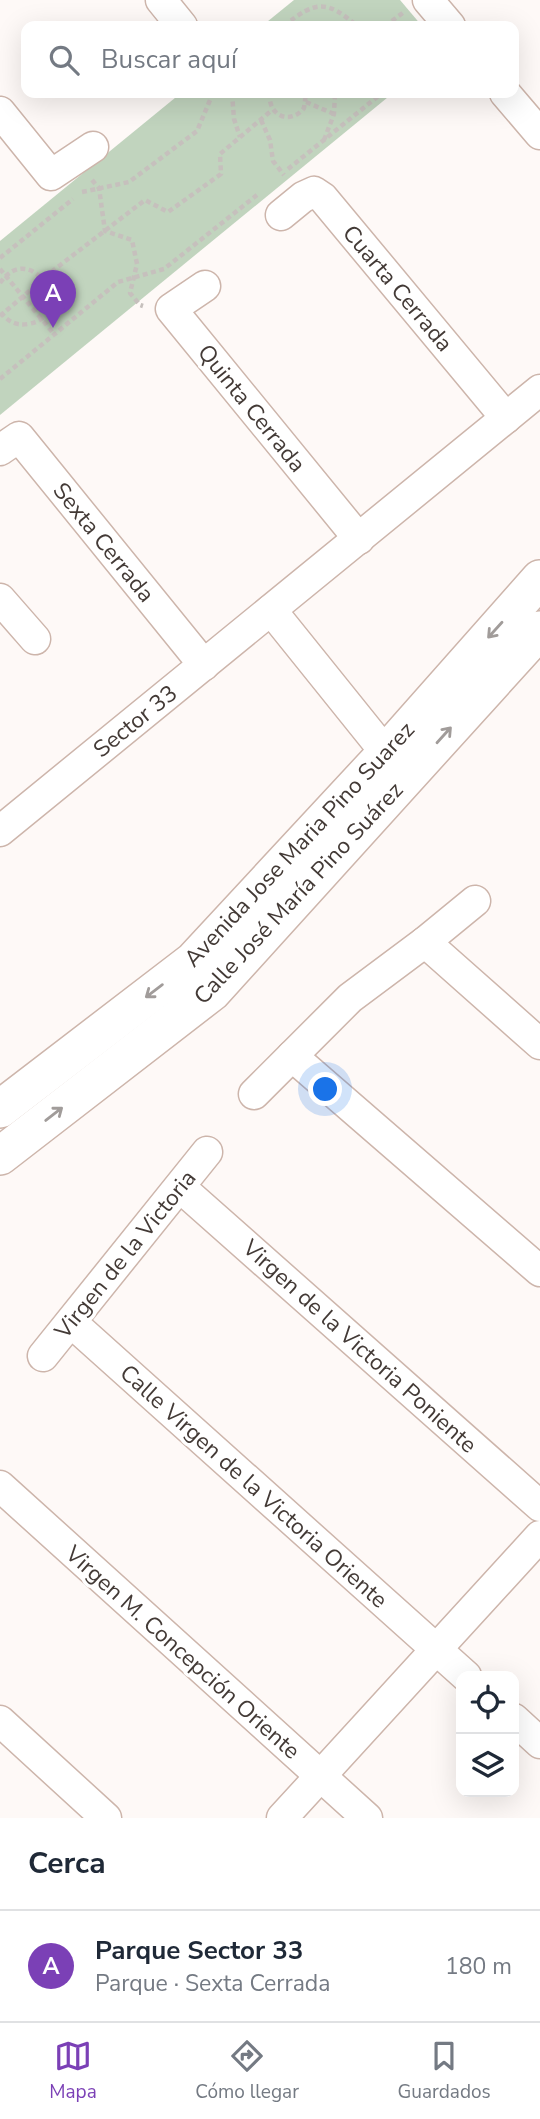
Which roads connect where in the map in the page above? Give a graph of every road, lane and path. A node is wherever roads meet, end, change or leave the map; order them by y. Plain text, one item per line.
1 (161, 0) edge
2 (428, 0) edge
3 (178, 21) edge
4 (290, 21) edge
5 (353, 21) edge
6 (446, 21) edge
7 (211, 98) edge
8 (232, 98) edge
9 (270, 98) edge
10 (306, 98) edge
11 (335, 98) edge
12 (376, 98) edge
13 (509, 98) edge
14 (306, 102) junction
15 (272, 110) junction
16 (0, 112) edge
17 (334, 114) junction
18 (261, 119) junction
19 (540, 134) edge
20 (240, 137) junction
21 (324, 141) junction
22 (84, 153) joint
23 (283, 173) junction
24 (272, 182) dead end
25 (99, 188) junction
26 (262, 191) dead end
27 (292, 206) joint
28 (105, 231) junction
29 (0, 258) edge
30 (0, 269) edge
31 (6, 276) junction
32 (43, 278) junction
33 (134, 278) junction
34 (0, 283) edge
35 (205, 286) dead end
36 (23, 296) junction
37 (171, 309) junction
38 (1, 314) edge
39 (41, 318) junction
40 (54, 334) junction
41 (0, 379) edge
42 (540, 390) edge
43 (506, 418) junction
44 (0, 450) edge
45 (359, 539) junction
46 (540, 579) edge
47 (0, 599) edge
48 (271, 610) junction
49 (540, 630) edge
50 (35, 639) dead end
51 (204, 665) junction
52 (398, 763) junction
53 (0, 831) edge
54 (475, 901) dead end
55 (425, 942) junction
56 (540, 1044) edge
57 (292, 1056) junction
58 (254, 1094) dead end
59 (0, 1109) edge
60 (207, 1153) dead end
61 (0, 1156) edge
62 (180, 1186) junction
63 (540, 1271) edge
64 (71, 1322) junction
65 (43, 1356) dead end
66 (0, 1486) edge
67 (540, 1506) edge
68 (540, 1536) edge
69 (437, 1650) junction
70 (460, 1671) edge
71 (0, 1721) edge
72 (519, 1724) edge
73 (540, 1743) edge
74 (320, 1776) junction
75 (106, 1818) edge
76 (282, 1818) edge
77 (367, 1818) edge

1 - 3 street
2 - 6 street
4 - 5 path
7 - 25 path
8 - 20 path
9 - 15 path
10 - 14 path
11 - 17 path
12 - 21 path
13 - 19 street
14 - 15 path
14 - 17 path
15 - 18 path
16 - 22 street
17 - 21 path
18 - 20 path
18 - 23 path
20 - 28 path
21 - 23 path
22 - 25 path
23 - 24 path
23 - 27 path
25 - 28 path
25 - 29 path
26 - 33 path
27 - 43 street, Cuarta Cerrada
28 - 32 path
28 - 33 path
30 - 31 path
31 - 32 path
31 - 34 path
31 - 36 path
32 - 36 path
32 - 39 path
33 - 37 path
33 - 40 path
35 - 37 street
36 - 38 path
36 - 39 path
37 - 45 street, Quinta Cerrada
38 - 39 path
39 - 40 path
40 - 41 path
42 - 43 street, Sector 33
43 - 45 street, Sector 33
44 - 51 street, Sexta Cerrada
45 - 48 street, Sector 33
46 -> 52 street, Avenida Jose Maria Pino Suarez
47 - 50 street
48 - 51 street, Sector 33
48 - 52 street
52 -> 49 street, Calle José María Pino Suárez
51 - 53 street, Sector 33
52 -> 59 street, Avenida Jose Maria Pino Suarez
61 -> 52 street, Calle José María Pino Suárez
54 - 55 street
55 - 56 street
55 - 57 street
57 - 58 street
57 - 63 street
60 - 62 street, Virgen de la Victoria
62 - 64 street, Virgen de la Victoria
62 - 67 street, Virgen de la Victoria Poniente
64 - 65 street, Virgen de la Victoria
64 - 69 street, Calle Virgen de la Victoria Oriente
66 - 74 street, Virgen M. Concepción Oriente
68 - 69 street
69 - 70 street, Calle Virgen de la Victoria Oriente
69 - 74 street
71 - 75 street
72 - 73 street
74 - 76 street
74 - 77 street, Virgen M. Concepción Oriente

